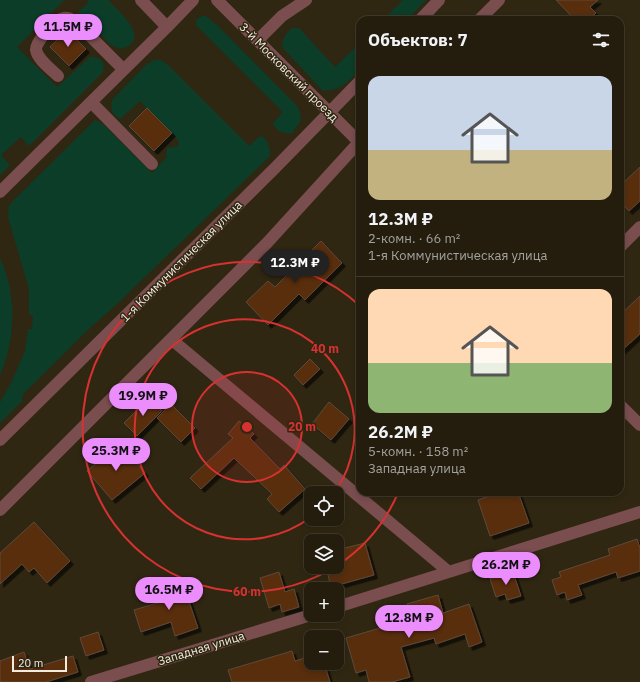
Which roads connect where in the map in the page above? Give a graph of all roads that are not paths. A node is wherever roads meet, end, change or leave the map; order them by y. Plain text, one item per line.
1 (141, 0) edge
2 (194, 0) edge
3 (217, 0) edge
4 (306, 0) edge
5 (439, 0) edge
6 (499, 0) edge
7 (424, 16) edge
8 (483, 16) edge
9 (167, 27) junction
10 (258, 40) junction
11 (123, 69) junction
12 (58, 76) dead end
13 (356, 85) edge
14 (91, 102) junction
15 (329, 112) junction
16 (356, 138) edge
17 (356, 146) edge
18 (152, 164) dead end
19 (0, 192) edge
20 (640, 227) edge
21 (624, 243) edge
22 (171, 338) junction
23 (624, 408) edge
24 (640, 425) edge
25 (0, 440) edge
26 (356, 494) edge
27 (359, 496) edge
28 (0, 510) edge
29 (640, 512) edge
30 (449, 572) junction
31 (344, 605) edge
32 (304, 617) edge
33 (91, 682) edge

1 - 9 street
2 - 9 street
3 - 10 street, 3-й Московский проезд
4 - 10 street
5 - 7 street
6 - 8 street
9 - 11 street
10 - 15 street, 3-й Московский проезд
11 - 12 street
11 - 14 street
13 - 15 street, 1-я Коммунистическая улица
14 - 18 street
14 - 19 street
15 - 16 street, 3-й Московский проезд
15 - 25 street, 1-я Коммунистическая улица
17 - 22 street
20 - 21 street
22 - 26 street
22 - 28 street
23 - 24 street
27 - 30 street
29 - 30 street
30 - 31 street
32 - 33 street, Западная улица

